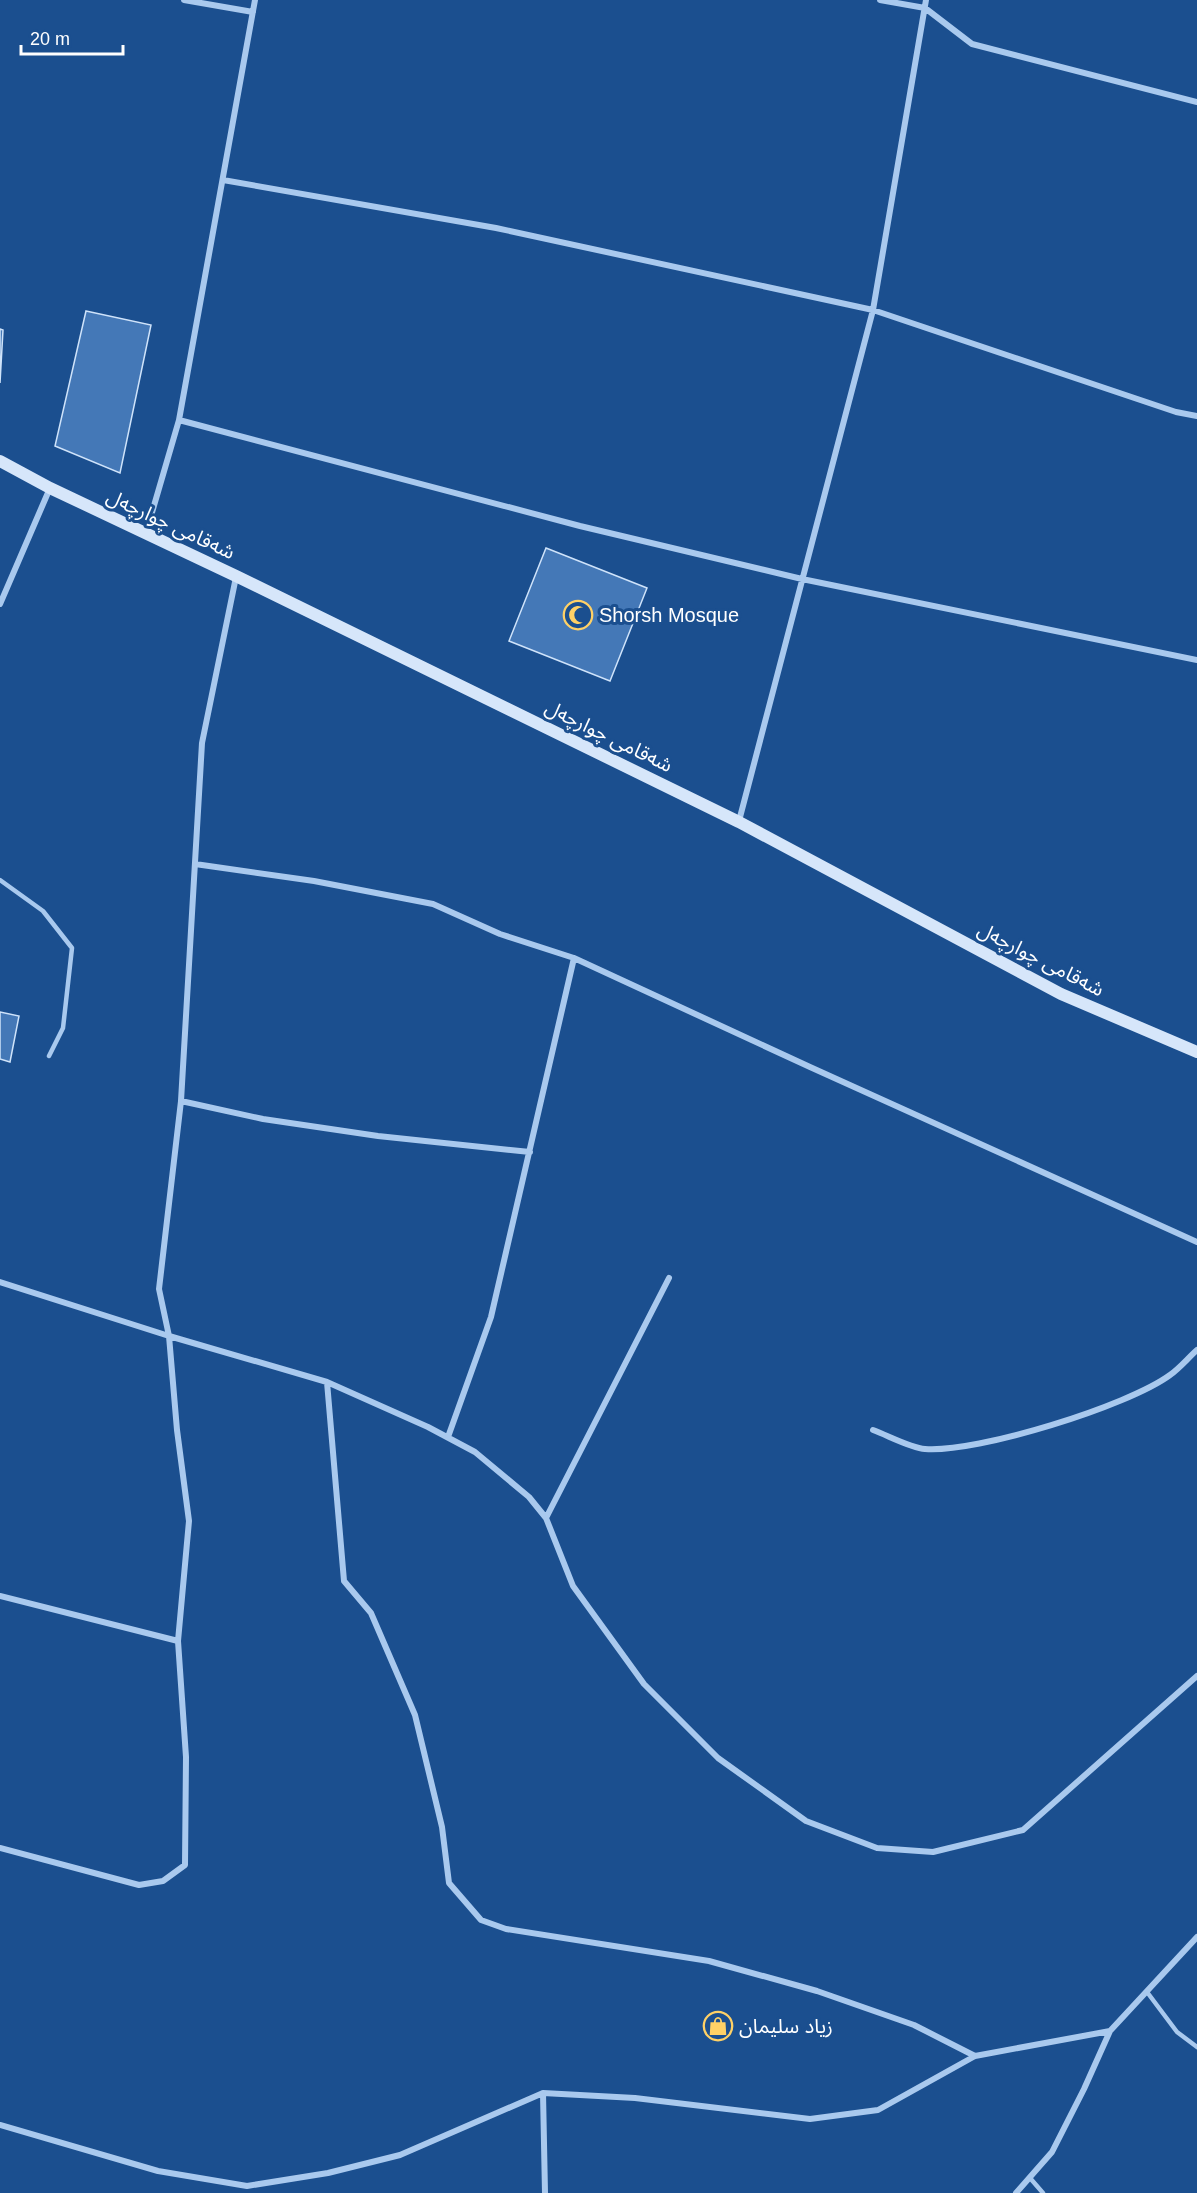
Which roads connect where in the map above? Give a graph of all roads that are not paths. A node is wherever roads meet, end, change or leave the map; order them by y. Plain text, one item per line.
1 (184, 0) edge
2 (255, 0) edge
3 (880, 0) edge
4 (926, 0) edge
5 (925, 8) junction
6 (253, 12) junction
7 (1197, 102) edge
8 (223, 180) junction
9 (873, 310) junction
10 (1197, 416) edge
11 (179, 420) junction
12 (0, 461) edge
13 (50, 488) junction
14 (146, 533) junction
15 (236, 576) junction
16 (802, 579) junction
17 (0, 604) edge
18 (1197, 660) edge
19 (739, 822) junction
20 (195, 864) junction
21 (0, 880) edge
22 (574, 958) junction
23 (1197, 1052) edge
24 (49, 1056) dead end
25 (181, 1101) junction
26 (530, 1152) junction
27 (1197, 1242) edge
28 (669, 1278) dead end
29 (0, 1282) edge
30 (169, 1336) junction
31 (1197, 1350) edge
32 (327, 1382) junction
33 (873, 1430) dead end
34 (448, 1437) junction
35 (546, 1518) junction
36 (0, 1596) edge
37 (178, 1641) junction
38 (1197, 1676) edge
39 (0, 1848) edge
40 (1197, 1937) edge
41 (1147, 1992) junction
42 (1110, 2031) junction
43 (1197, 2047) edge
44 (975, 2056) junction
45 (543, 2093) junction
46 (0, 2125) edge
47 (1030, 2178) junction
48 (545, 2193) edge
49 (1016, 2193) edge
50 (1043, 2193) edge

1 - 6 street
2 - 6 street
3 - 5 street
4 - 5 street
5 - 7 street
5 - 9 street
6 - 8 street
8 - 9 street
8 - 11 street
9 - 10 street
9 - 16 street
11 - 14 street
11 - 16 street
12 - 13 main road, شەقامی چوارچەل
13 - 14 main road, شەقامی چوارچەل
13 - 17 street
14 - 15 main road, شەقامی چوارچەل
15 - 19 main road, شەقامی چوارچەل
15 - 20 street
16 - 18 street
16 - 19 street
19 - 23 main road, شەقامی چوارچەل
20 - 22 street
20 - 25 street
21 - 24 lane
22 - 26 street
22 - 27 street
25 - 26 street
25 - 30 street
26 - 34 street
28 - 35 street
29 - 30 street
30 - 32 street
30 - 37 street
31 - 33 street
32 - 34 street
32 - 44 street
34 - 35 street
35 - 38 street
36 - 37 street
37 - 39 street
40 - 41 street
41 - 42 street
41 - 43 lane
42 - 44 street
42 - 47 street
44 - 45 street
45 - 46 street
45 - 48 street
47 - 49 street
47 - 50 lane

